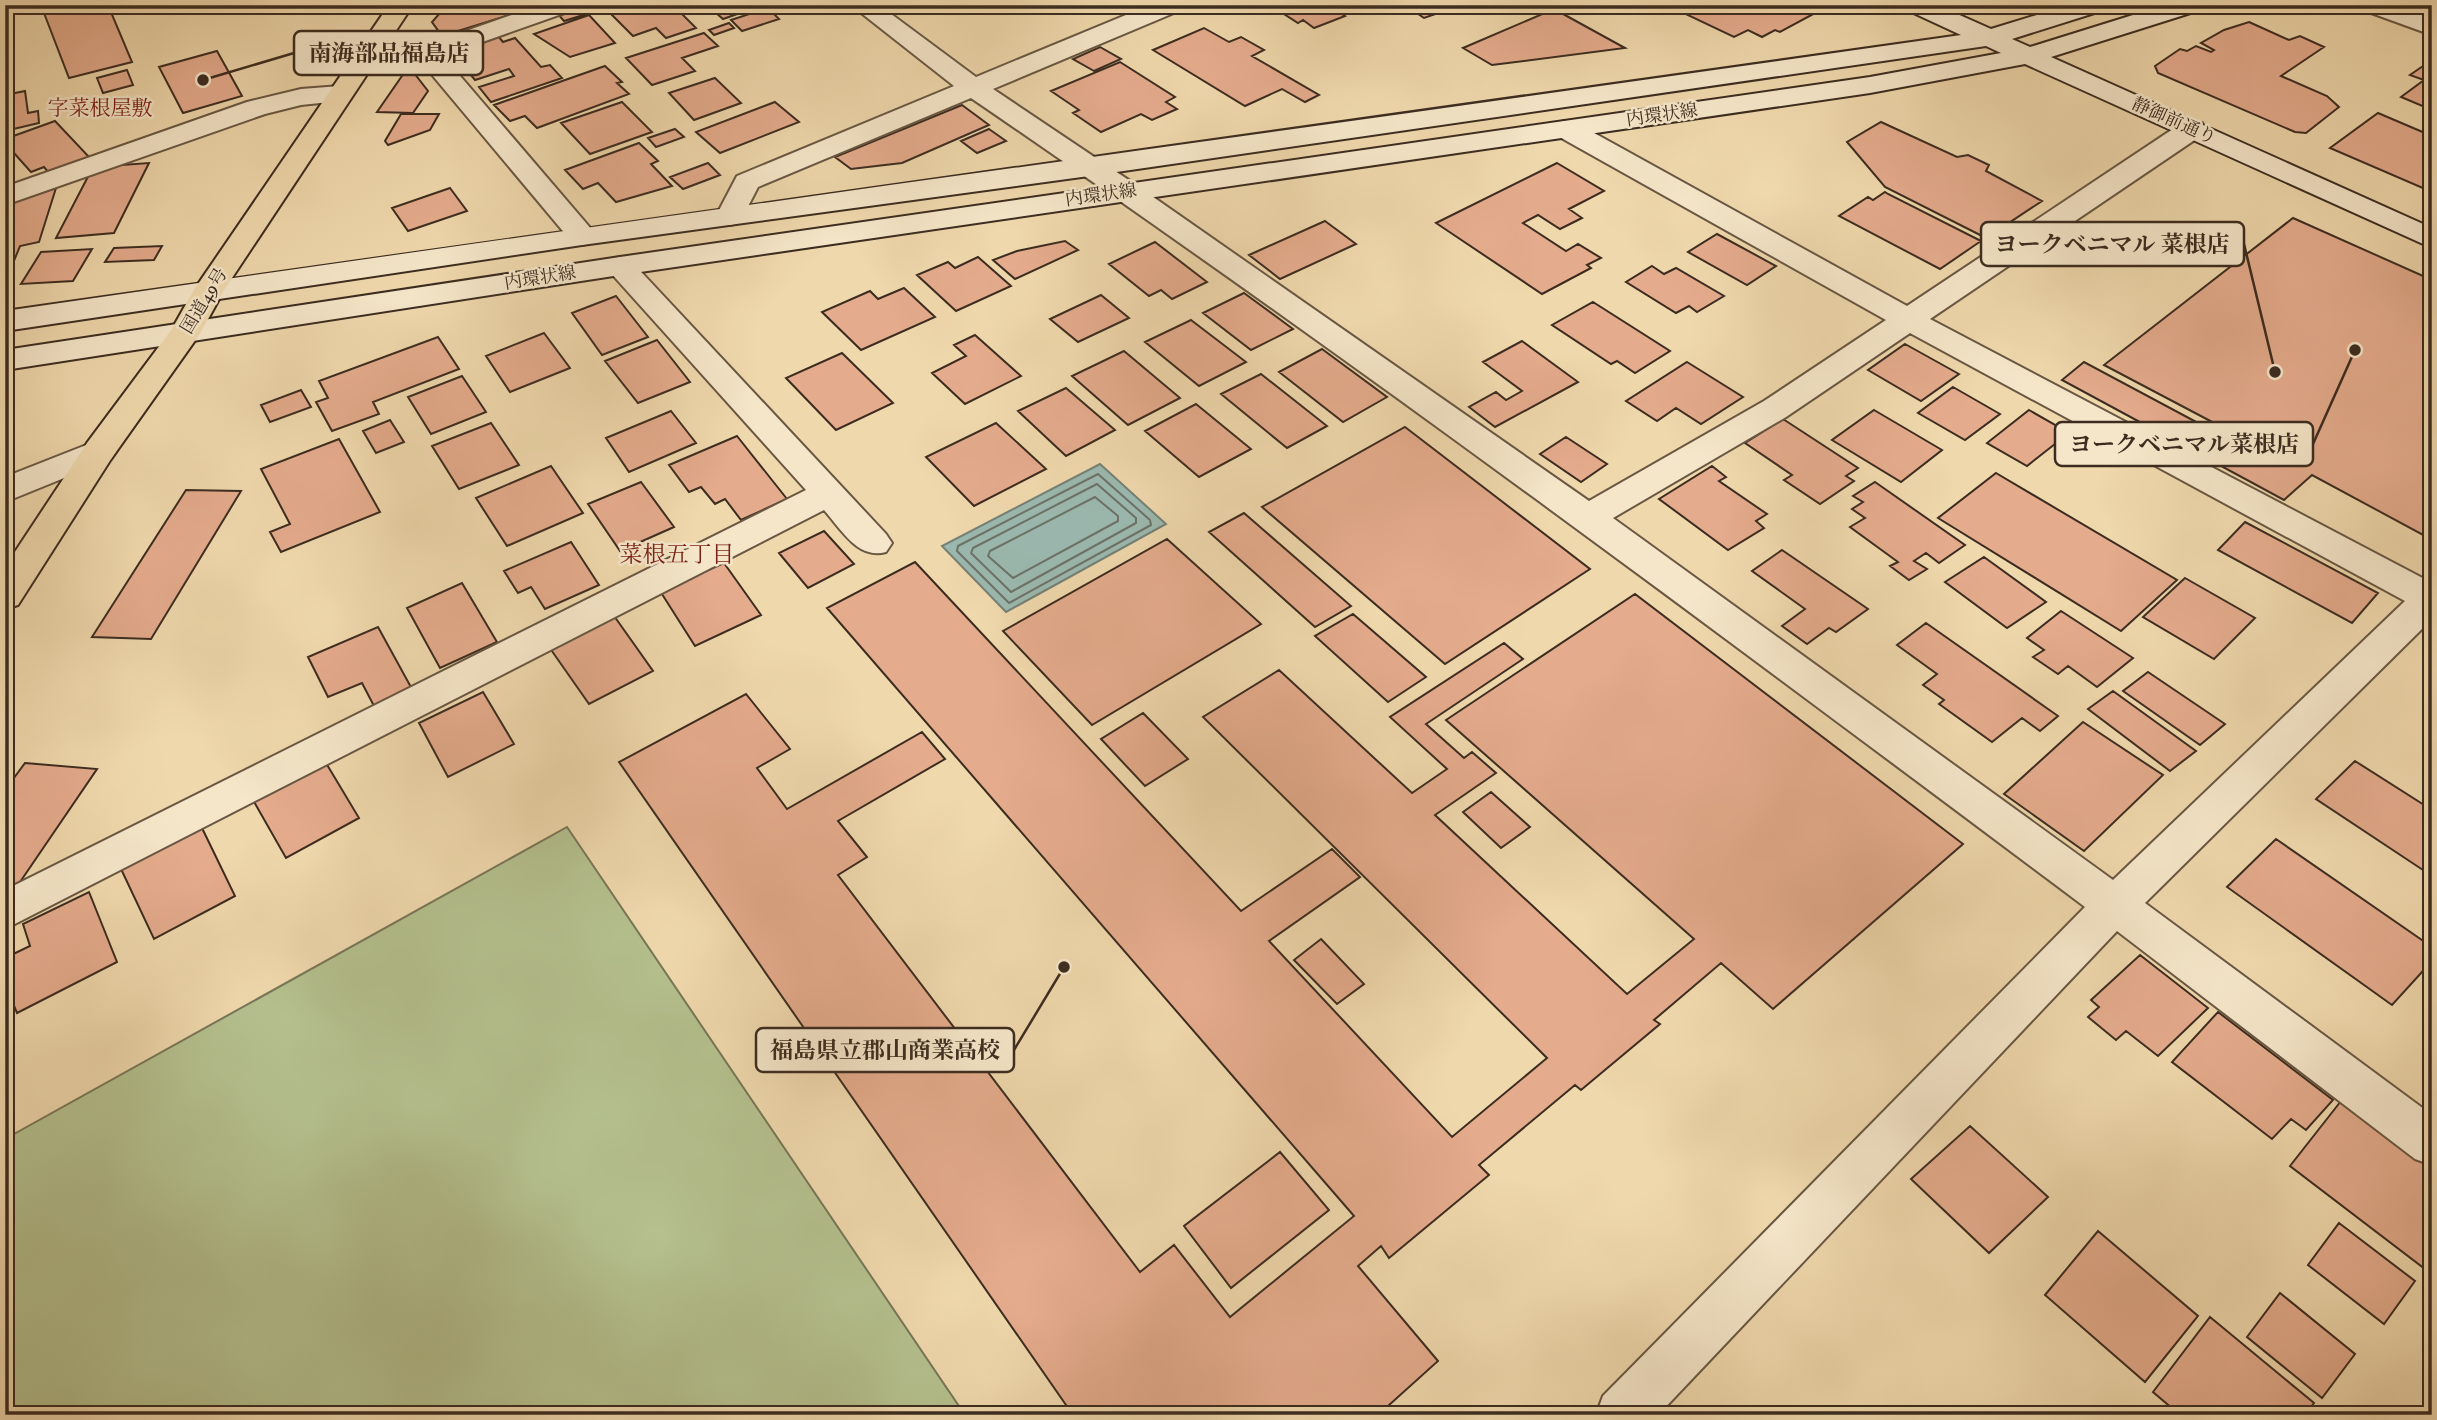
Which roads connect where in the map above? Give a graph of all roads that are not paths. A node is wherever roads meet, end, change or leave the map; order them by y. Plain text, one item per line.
1 (564, 5) edge
2 (863, 5) edge
3 (1172, 5) edge
4 (1916, 5) edge
5 (2095, 5) edge
6 (2191, 5) edge
7 (2372, 5) edge
8 (393, 8) edge
9 (2432, 28) edge
10 (1989, 38) junction
11 (377, 40) junction
12 (427, 53) junction
13 (2027, 56) junction
14 (972, 87) junction
15 (340, 94) junction
16 (1566, 129) junction
17 (2192, 129) junction
18 (1089, 168) junction
19 (1126, 191) junction
20 (5, 197) edge
21 (730, 216) junction
22 (582, 236) junction
23 (2432, 239) edge
24 (620, 266) junction
25 (209, 290) junction
26 (1907, 319) junction
27 (5, 321) edge
28 (186, 332) junction
29 (5, 360) edge
30 (99, 451) junction
31 (5, 490) edge
32 (828, 493) junction
33 (1588, 517) junction
34 (874, 543) dead end
35 (5, 596) edge
36 (2431, 598) edge
37 (2115, 905) junction
38 (5, 911) edge
39 (2432, 1143) edge
40 (1622, 1415) edge

1 - 12 street
2 - 14 street
3 - 14 street
4 - 10 street, 静御前通り
5 - 10 street, 内環状線
6 - 13 street, 内環状線
7 - 9 street
8 - 11 highway, 国道49号
10 - 13 street, 静御前通り
10 - 18 street, 内環状線
11 - 12 street
11 - 15 highway, 国道49号
12 - 22 street
13 - 16 street, 内環状線
13 - 17 street, 静御前通り
14 - 18 street
14 - 21 street
15 - 20 street
15 - 25 highway, 国道49号
16 - 19 street, 内環状線
16 - 26 street
17 - 23 street, 静御前通り
17 - 26 street
18 - 19 street
18 - 21 street, 内環状線
19 - 24 street, 内環状線
19 - 33 street
21 - 22 street, 内環状線
22 - 25 street, 内環状線
24 - 28 street, 内環状線
24 - 32 street
25 - 27 street, 内環状線
25 - 28 highway, 国道49号
26 - 33 street
26 - 36 street
28 - 29 street, 内環状線
28 - 30 highway, 国道49号
30 - 31 street
30 - 35 highway, 国道49号
32 - 34 street
32 - 38 street
33 - 37 street
36 - 37 street
37 - 39 street
37 - 40 street

